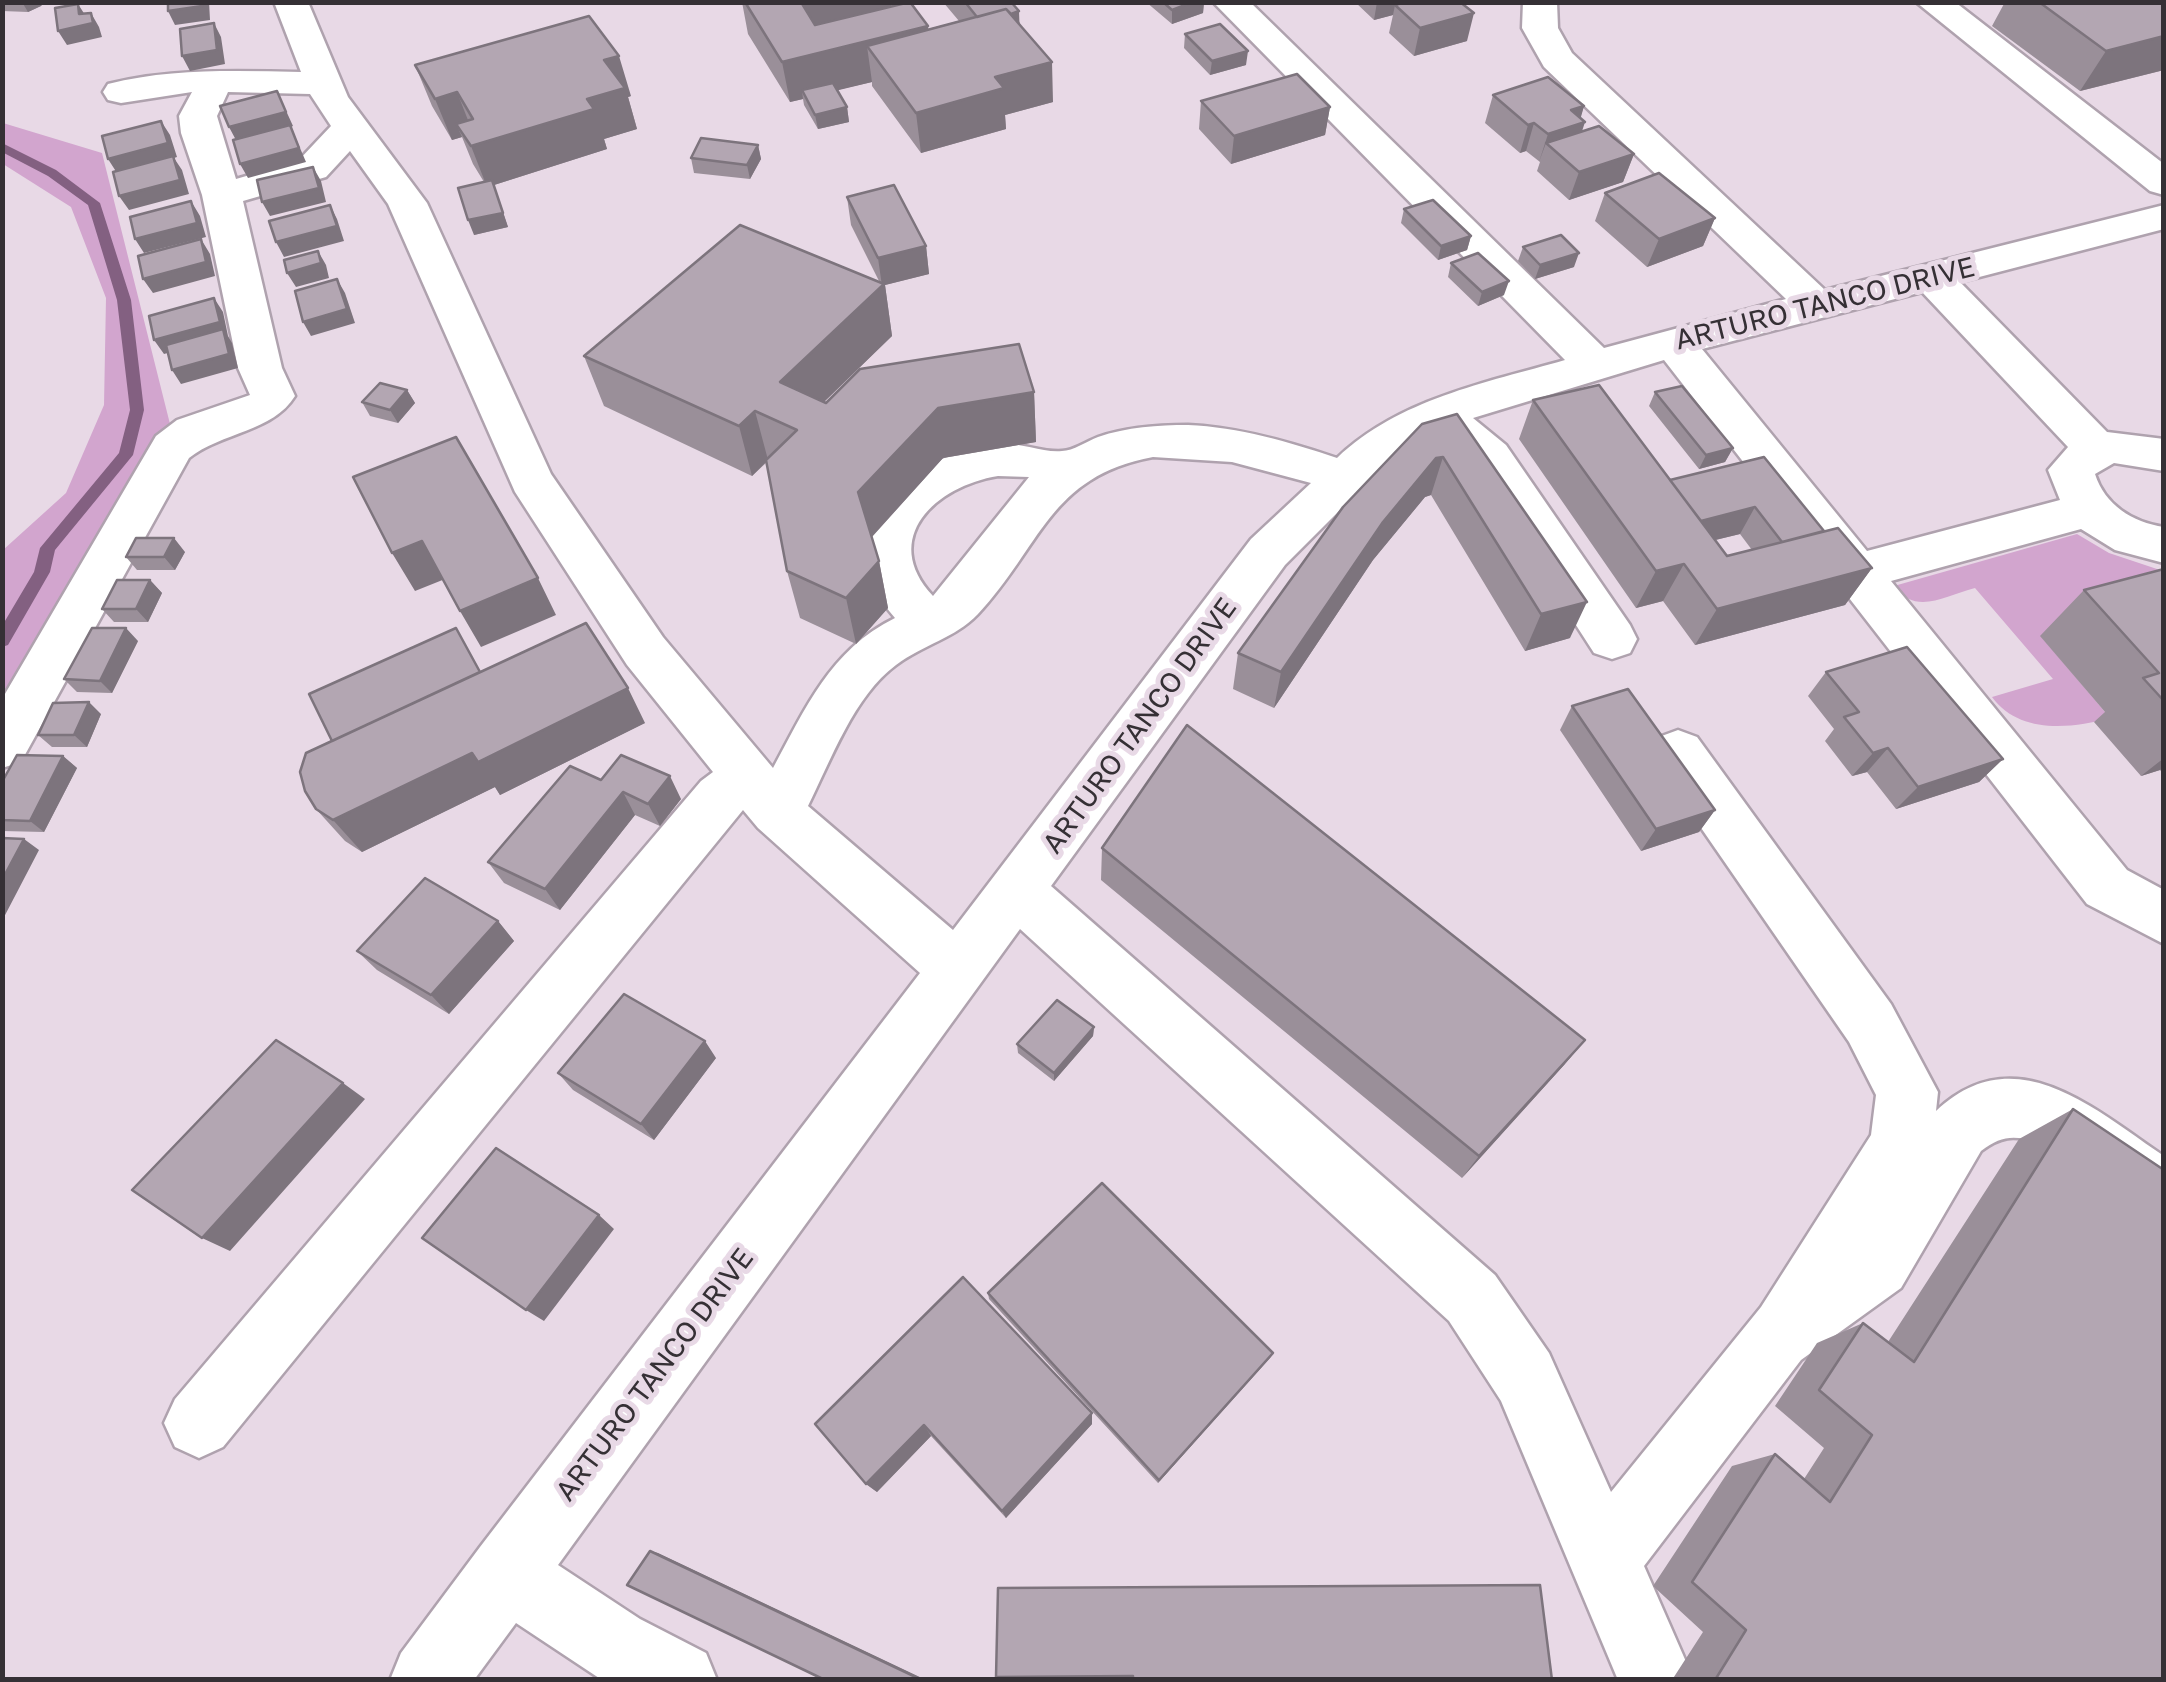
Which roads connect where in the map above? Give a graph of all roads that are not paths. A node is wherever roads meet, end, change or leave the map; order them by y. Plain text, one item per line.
1 (291, 2) edge
2 (1230, 2) edge
3 (1540, 2) edge
4 (1933, 2) edge
5 (216, 81) junction
6 (323, 83) junction
7 (121, 92) dead end
8 (352, 126) junction
9 (2164, 182) edge
10 (222, 195) junction
11 (2164, 217) edge
12 (1932, 277) junction
13 (1819, 306) junction
14 (1673, 342) junction
15 (1596, 364) junction
16 (1429, 416) junction
17 (2096, 450) junction
18 (2164, 455) edge
19 (1067, 469) junction
20 (1344, 478) junction
21 (2089, 510) junction
22 (2164, 545) edge
23 (1855, 572) junction
24 (932, 626) junction
25 (1612, 639) dead end
26 (2, 747) edge
27 (1678, 752) edge
28 (763, 794) junction
29 (1018, 892) junction
30 (2164, 919) edge
31 (959, 971) junction
32 (2164, 1194) edge
33 (1777, 1336) junction
34 (199, 1423) dead end
35 (1604, 1560) junction
36 (506, 1573) junction
37 (428, 1680) edge
38 (679, 1680) edge
39 (1656, 1680) edge

1 - 6 street
2 - 15 street
3 - 13 street
4 - 9 street
5 - 6 street
5 - 7 street
5 - 10 street
6 - 8 street
8 - 10 street
8 - 28 street
10 - 26 street
11 - 12 street, ARTURO TANCO DRIVE
12 - 13 street, ARTURO TANCO DRIVE
12 - 17 street
13 - 14 street, ARTURO TANCO DRIVE
14 - 15 street, ARTURO TANCO DRIVE
14 - 23 street
15 - 16 street, ARTURO TANCO DRIVE
16 - 20 street, ARTURO TANCO DRIVE
16 - 25 street
17 - 18 street
17 - 21 street
19 - 20 street
19 - 24 street
19 - 24 street
20 - 29 street, ARTURO TANCO DRIVE
21 - 22 street
21 - 23 street
23 - 30 street
24 - 28 street
27 - 33 street
28 - 31 street
28 - 34 street
29 - 31 street, ARTURO TANCO DRIVE
29 - 35 street
31 - 36 street, ARTURO TANCO DRIVE
32 - 33 street
33 - 35 street
35 - 39 street
36 - 37 street, ARTURO TANCO DRIVE
36 - 38 street

